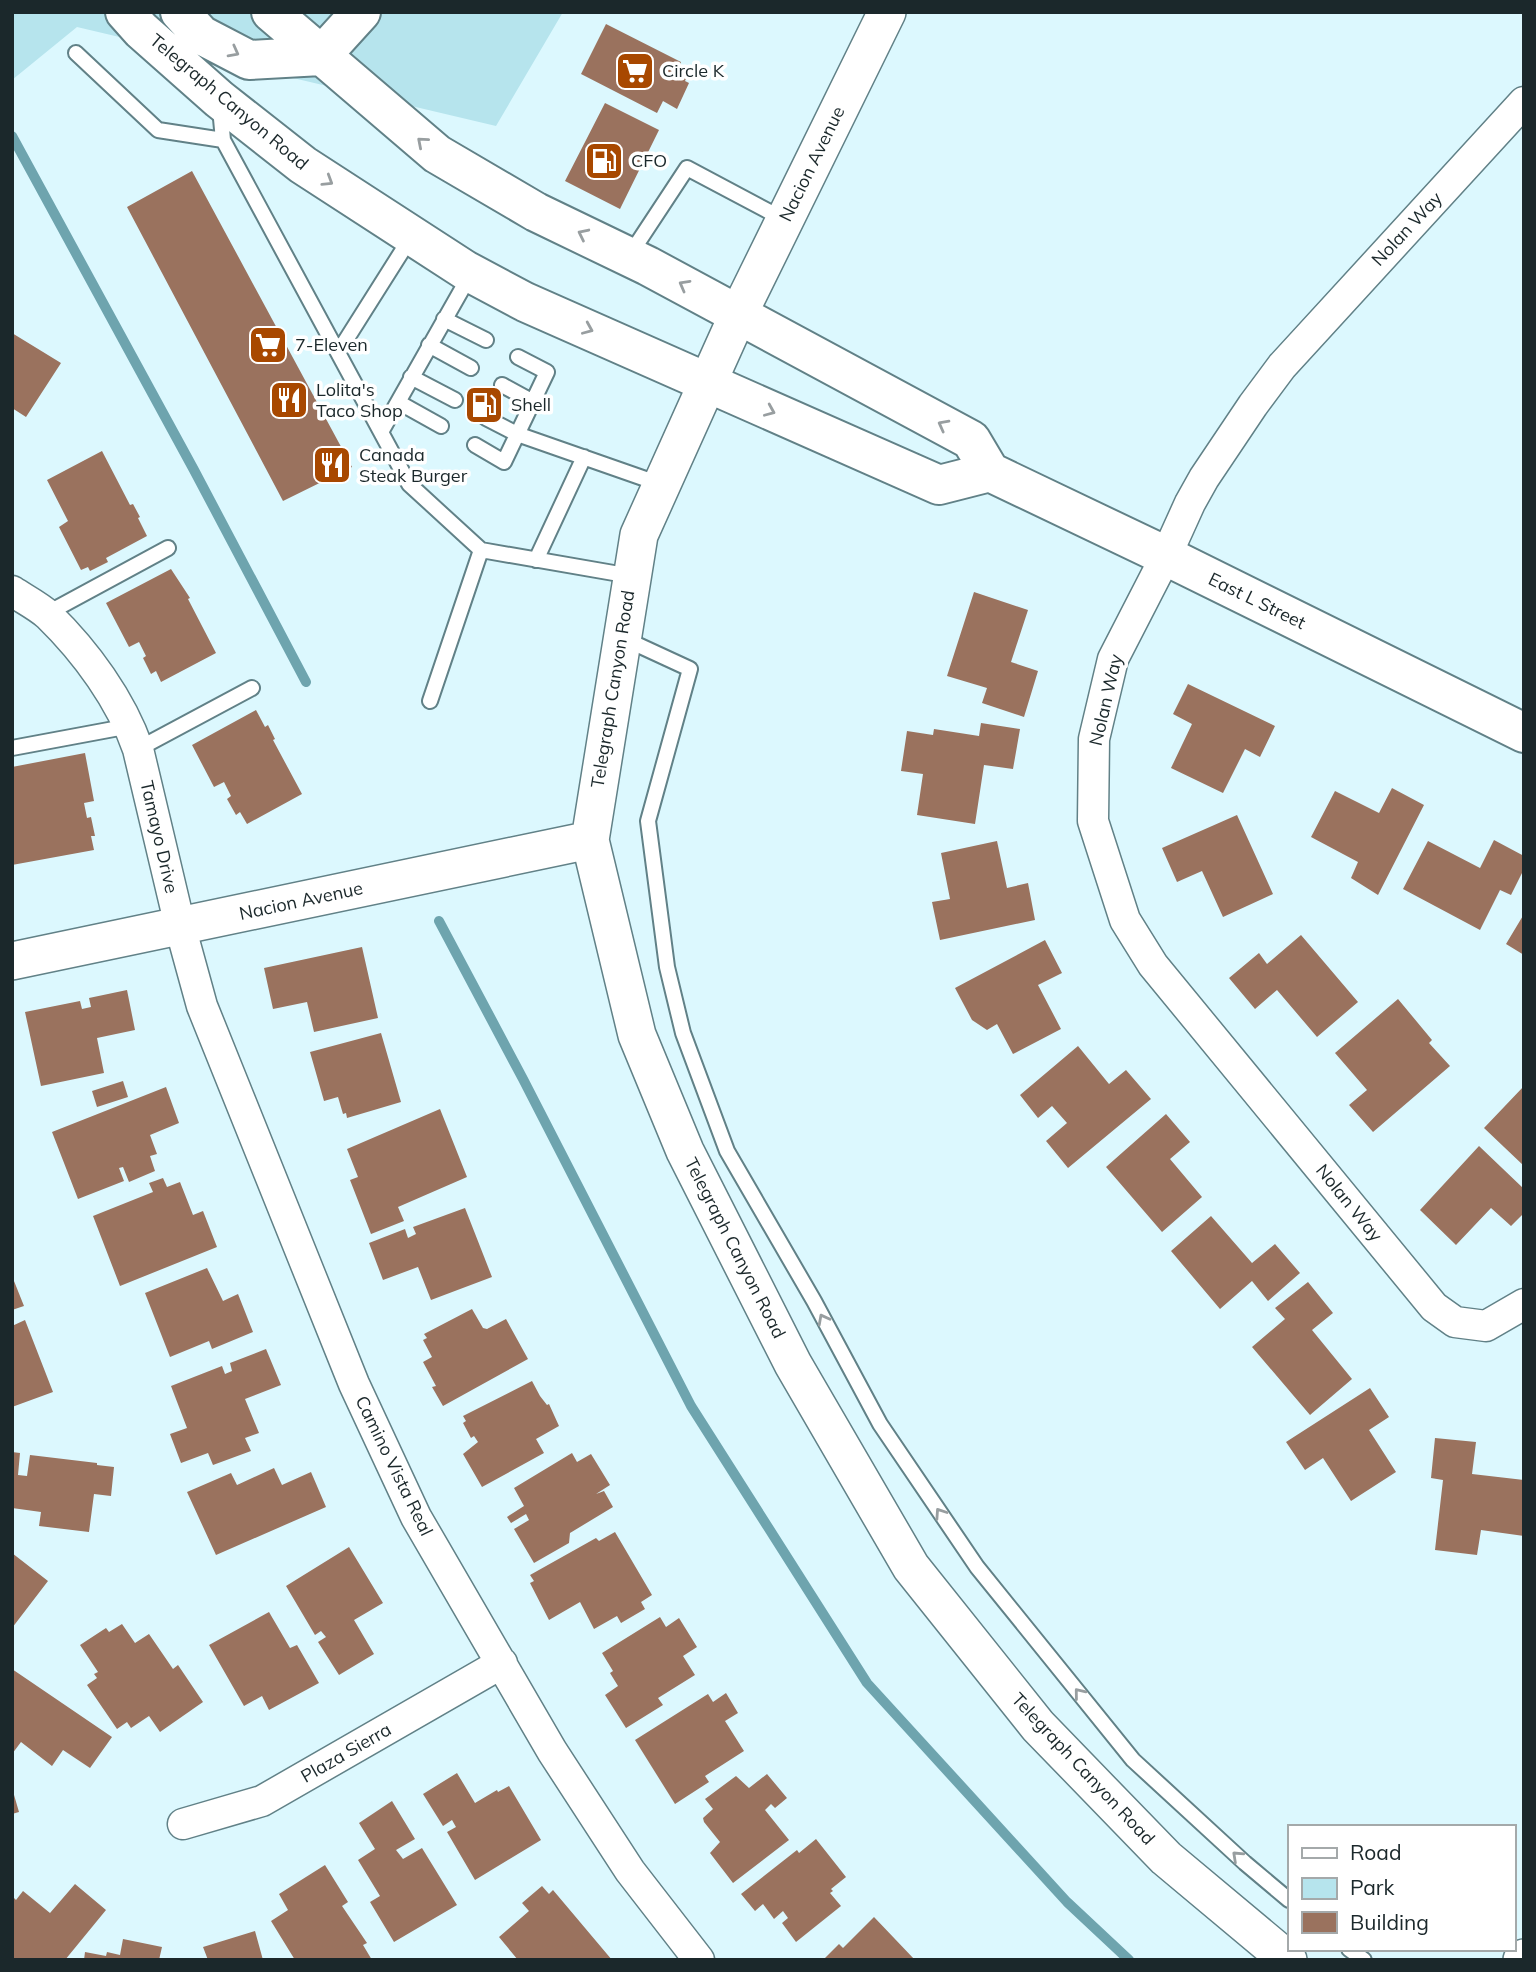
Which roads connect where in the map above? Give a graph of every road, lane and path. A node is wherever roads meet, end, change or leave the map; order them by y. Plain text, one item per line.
1 (125, 12) edge
2 (180, 12) edge
3 (271, 12) edge
4 (361, 12) edge
5 (887, 12) edge
6 (76, 53) dead end
7 (321, 56) junction
8 (219, 99) junction
9 (1524, 102) edge
10 (223, 140) junction
11 (784, 220) junction
12 (412, 236) junction
13 (629, 256) junction
14 (470, 274) junction
15 (738, 315) junction
16 (444, 318) junction
17 (486, 340) dead end
18 (429, 345) junction
19 (339, 351) junction
20 (518, 357) dead end
21 (471, 368) dead end
22 (411, 377) junction
23 (707, 383) junction
24 (502, 385) dead end
25 (455, 400) dead end
26 (398, 402) junction
27 (533, 402) junction
28 (486, 418) dead end
29 (441, 426) dead end
30 (382, 432) junction
31 (517, 434) junction
32 (475, 445) dead end
33 (584, 457) junction
34 (990, 472) junction
35 (662, 485) junction
36 (168, 548) dead end
37 (481, 550) junction
38 (1166, 556) junction
39 (536, 560) junction
40 (632, 576) junction
41 (12, 591) edge
42 (46, 614) junction
43 (622, 638) junction
44 (252, 688) dead end
45 (430, 701) dead end
46 (1524, 733) edge
47 (134, 738) junction
48 (12, 748) edge
49 (590, 840) junction
50 (180, 926) junction
51 (12, 961) edge
52 (1524, 1304) edge
53 (502, 1663) junction
54 (183, 1824) dead end
55 (1288, 1899) edge
56 (699, 1960) edge
57 (1288, 1960) edge

1 - 8 main road, Telegraph Canyon Road
2 -> 7 main road
3 - 7 main road
4 - 7 main road
5 - 11 street, Nacion Avenue
6 - 10 lane
13 -> 7 main road
8 - 10 lane
8 -> 12 main road, Telegraph Canyon Road
9 - 38 street, Nolan Way
10 - 19 lane
11 - 13 lane
11 - 15 street, Nacion Avenue
12 - 14 main road, Telegraph Canyon Road
12 - 19 lane
15 -> 13 main road
14 - 16 lane
14 -> 23 main road, Telegraph Canyon Road
15 - 23 street, Telegraph Canyon Road
34 -> 15 main road
16 - 17 lane
16 - 18 lane
18 - 21 lane
18 - 22 lane
19 - 30 lane
20 - 27 lane
22 - 25 lane
22 - 26 lane
23 -> 34 main road
23 - 35 street, Telegraph Canyon Road
24 - 27 lane
26 - 29 lane
26 - 30 lane
27 - 31 lane
28 - 31 lane
30 - 37 lane
31 - 32 lane
31 - 33 lane
33 - 35 lane
33 - 39 lane
34 - 38 main road, East L Street
35 - 40 street, Telegraph Canyon Road
36 - 42 lane
37 - 39 lane
37 - 45 lane
38 - 46 main road, East L Street
38 - 52 street, Nolan Way
39 - 40 lane
40 - 43 street, Telegraph Canyon Road
41 - 42 street, Tamayo Drive
42 - 47 street, Tamayo Drive
43 - 49 street, Telegraph Canyon Road
55 -> 43 lane
44 - 47 lane
47 - 48 lane
47 - 50 street, Tamayo Drive
49 - 50 street, Nacion Avenue
49 - 57 street, Telegraph Canyon Road
50 - 51 street, Nacion Avenue
50 - 53 street, Camino Vista Real
53 - 54 street, Plaza Sierra
53 - 56 street, Camino Vista Real

